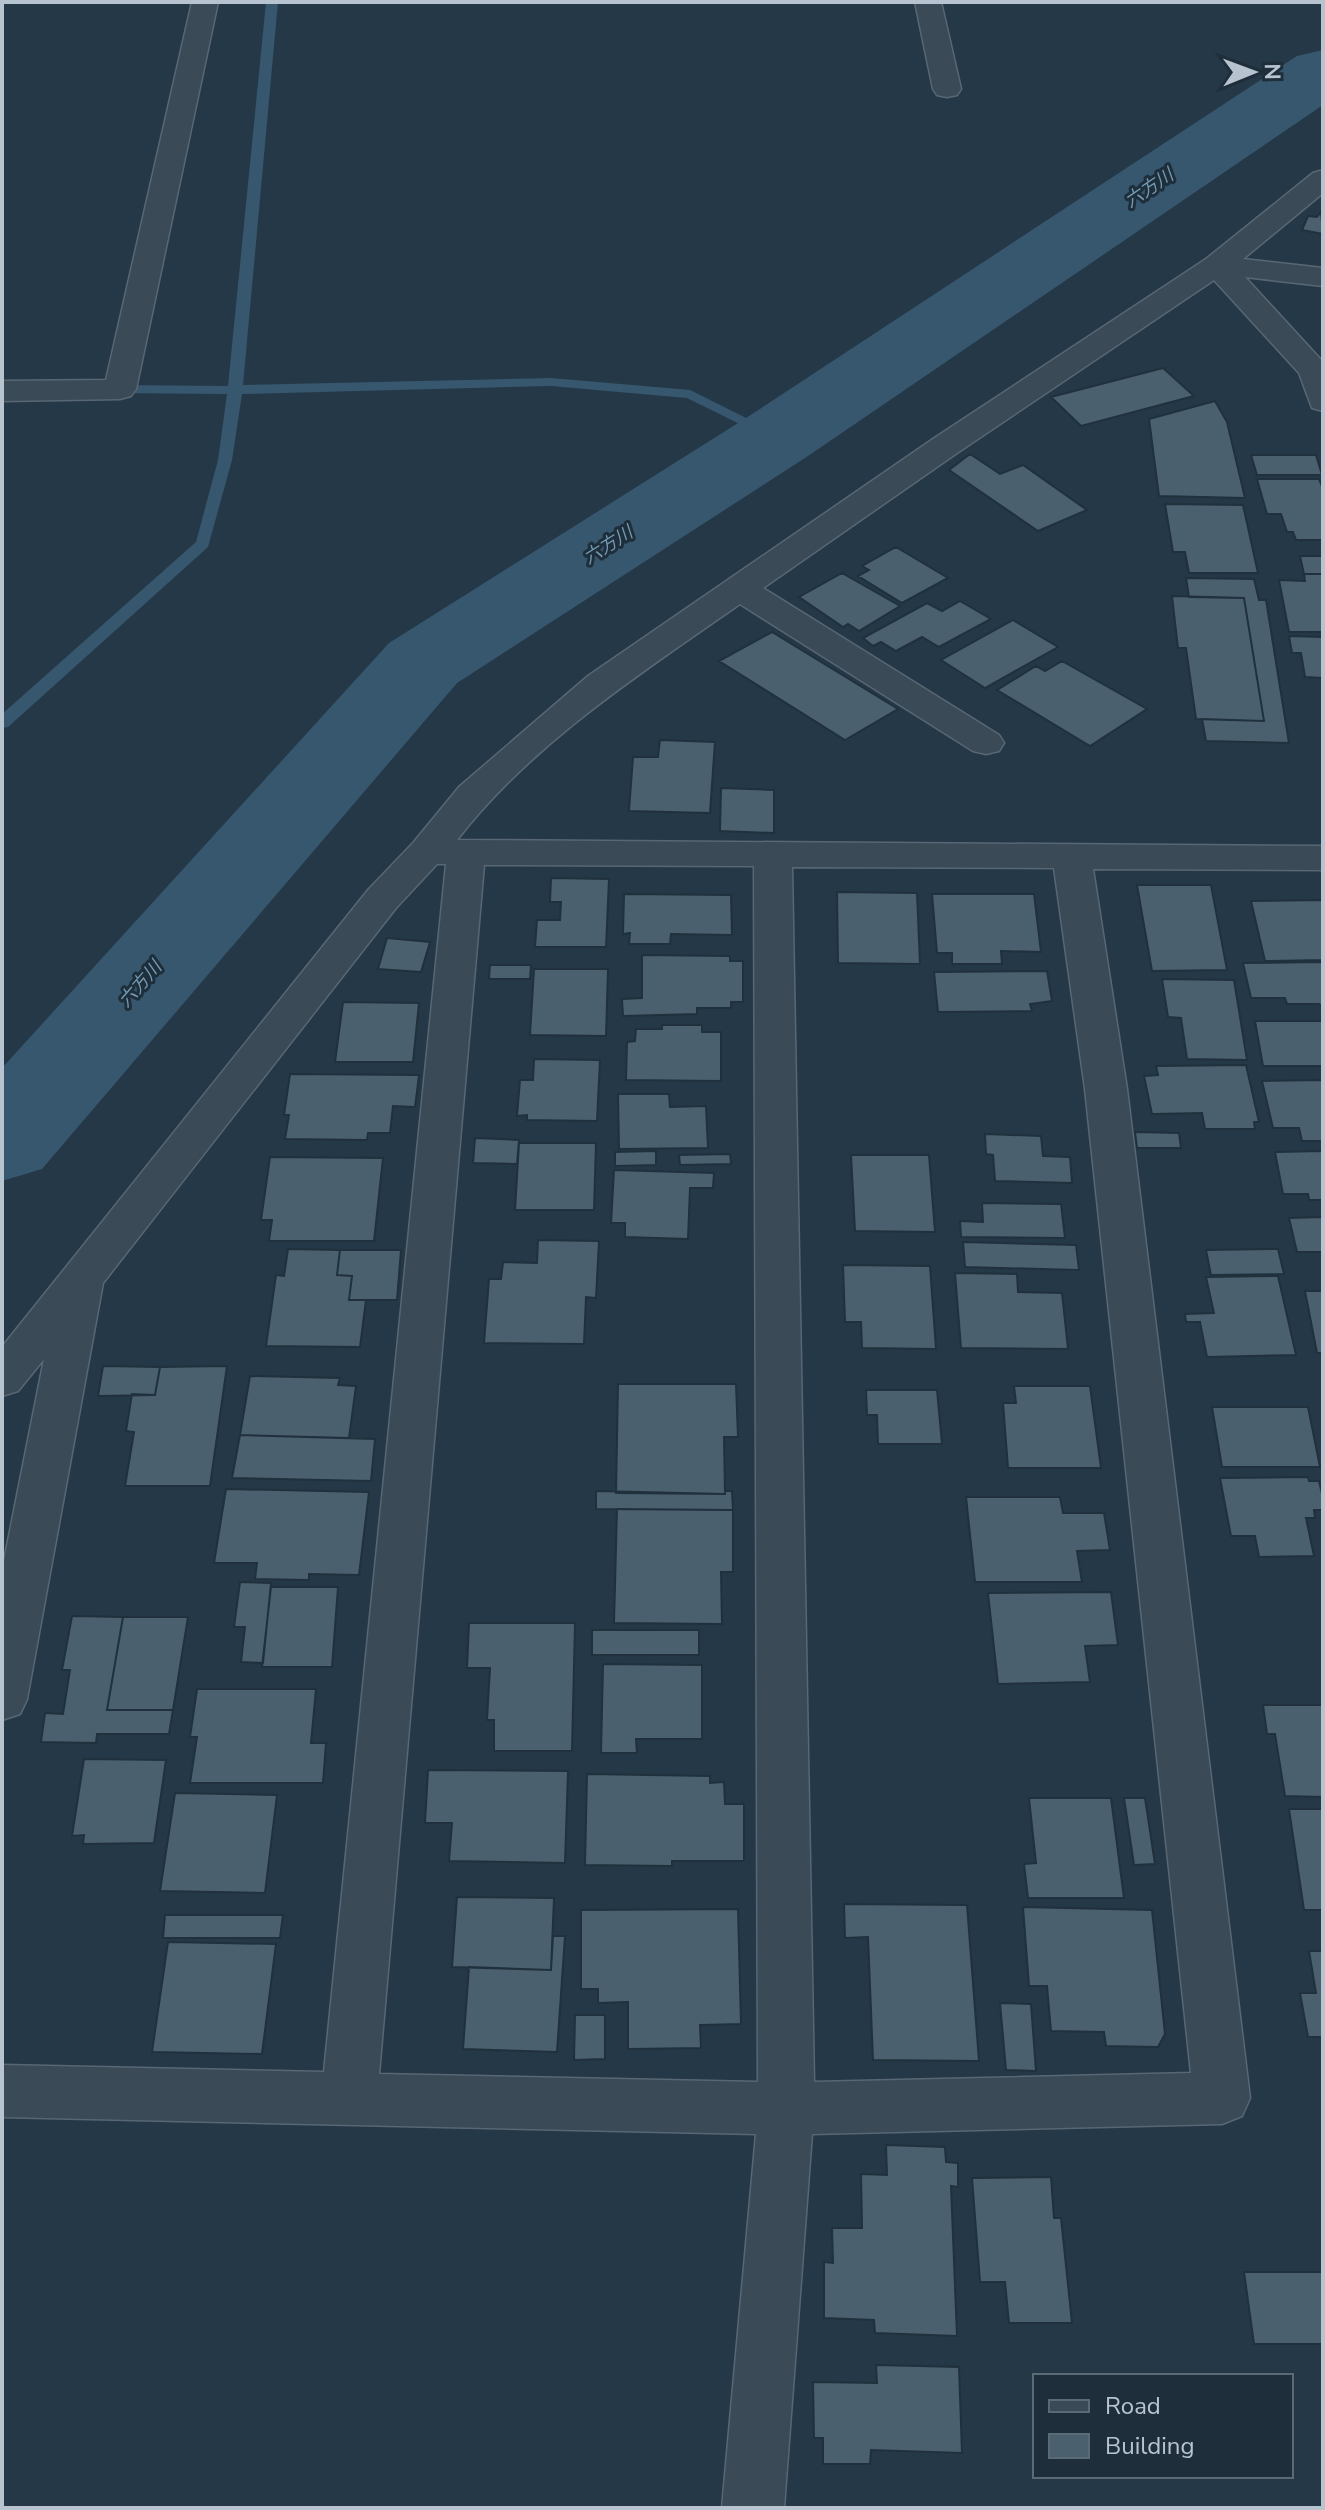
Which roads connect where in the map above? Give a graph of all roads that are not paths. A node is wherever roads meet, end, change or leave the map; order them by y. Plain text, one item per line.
1 (205, 2) edge
2 (928, 2) edge
3 (947, 89) dead end
4 (1322, 180) edge
5 (1217, 265) junction
6 (1323, 277) edge
7 (2, 391) edge
8 (1323, 401) edge
9 (741, 589) junction
10 (986, 743) dead end
11 (446, 852) junction
12 (773, 854) junction
13 (1072, 857) junction
14 (1323, 858) edge
15 (83, 1276) junction
16 (2, 1379) edge
17 (2, 1699) edge
18 (2, 2091) edge
19 (349, 2099) junction
20 (786, 2109) junction
21 (753, 2508) edge

1 - 7 street
2 - 3 street
4 - 5 street
5 - 6 street
5 - 8 street
5 - 9 street
9 - 10 street
9 - 11 street
11 - 12 street
11 - 15 street
11 - 19 street
12 - 13 street
12 - 20 street
13 - 14 street
13 - 20 street
15 - 16 street
15 - 17 street
18 - 19 street
19 - 20 street
20 - 21 street

